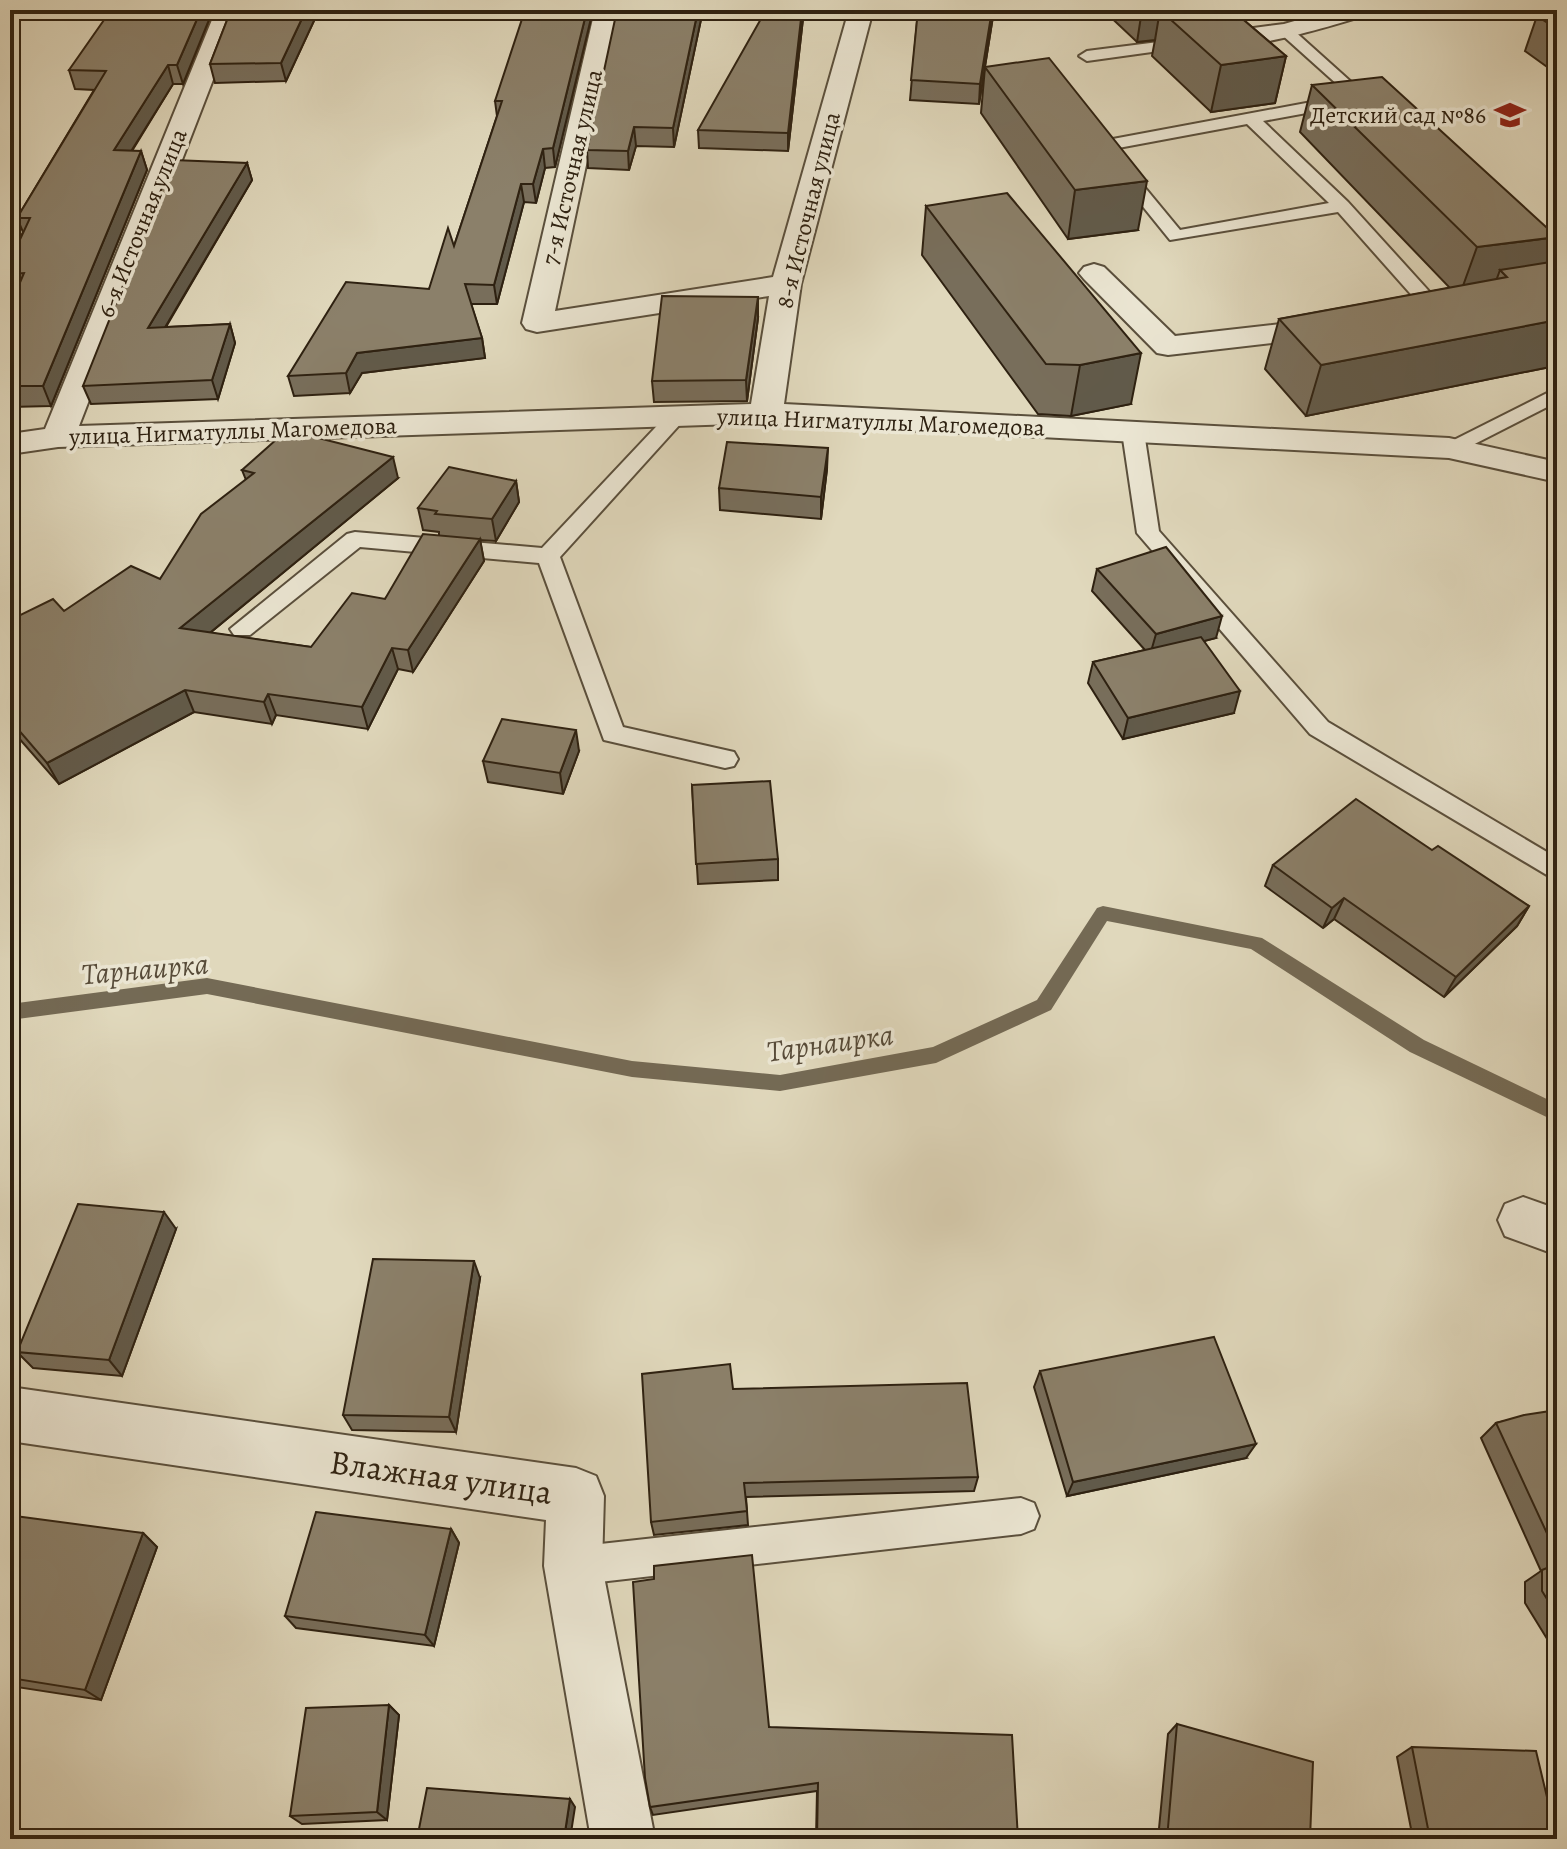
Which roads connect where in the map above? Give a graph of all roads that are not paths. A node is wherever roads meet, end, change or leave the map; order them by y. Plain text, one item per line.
1 (228, 10) edge
2 (607, 10) edge
3 (861, 10) edge
4 (1350, 10) edge
5 (1286, 31) junction
6 (1217, 34) joint
7 (1087, 56) dead end
8 (1251, 119) junction
9 (1342, 206) junction
10 (1094, 273) dead end
11 (786, 284) junction
12 (1439, 314) edge
13 (1364, 323) edge
14 (1557, 394) edge
15 (766, 413) junction
16 (676, 417) junction
17 (1133, 432) junction
18 (58, 437) junction
19 (10, 444) edge
20 (1449, 448) junction
21 (1557, 472) edge
22 (548, 556) junction
23 (242, 629) dead end
24 (725, 759) dead end
25 (1557, 871) edge
26 (10, 1414) edge
27 (1021, 1516) dead end
28 (573, 1566) junction
29 (623, 1839) edge

1 - 18 street, 6-я Источная улица
2 - 11 street, 7-я Источная улица
3 - 11 street, 8-я Источная улица
4 - 5 street
5 - 6 street
5 - 8 lane
6 - 7 lane
8 - 9 lane
8 - 9 lane
9 - 12 lane
10 - 13 street
11 - 15 street, 8-я Источная улица
14 - 20 lane
15 - 16 street, улица Нигматуллы Магомедова
15 - 17 street, улица Нигматуллы Магомедова
16 - 18 street, улица Нигматуллы Магомедова
16 - 22 lane
17 - 20 street, улица Нигматуллы Магомедова
17 - 25 lane
18 - 19 street, улица Нигматуллы Магомедова
20 - 21 street, улица Нигматуллы Магомедова
22 - 23 lane
22 - 24 lane
26 - 28 street, Влажная улица
27 - 28 lane
28 - 29 street, Влажная улица

